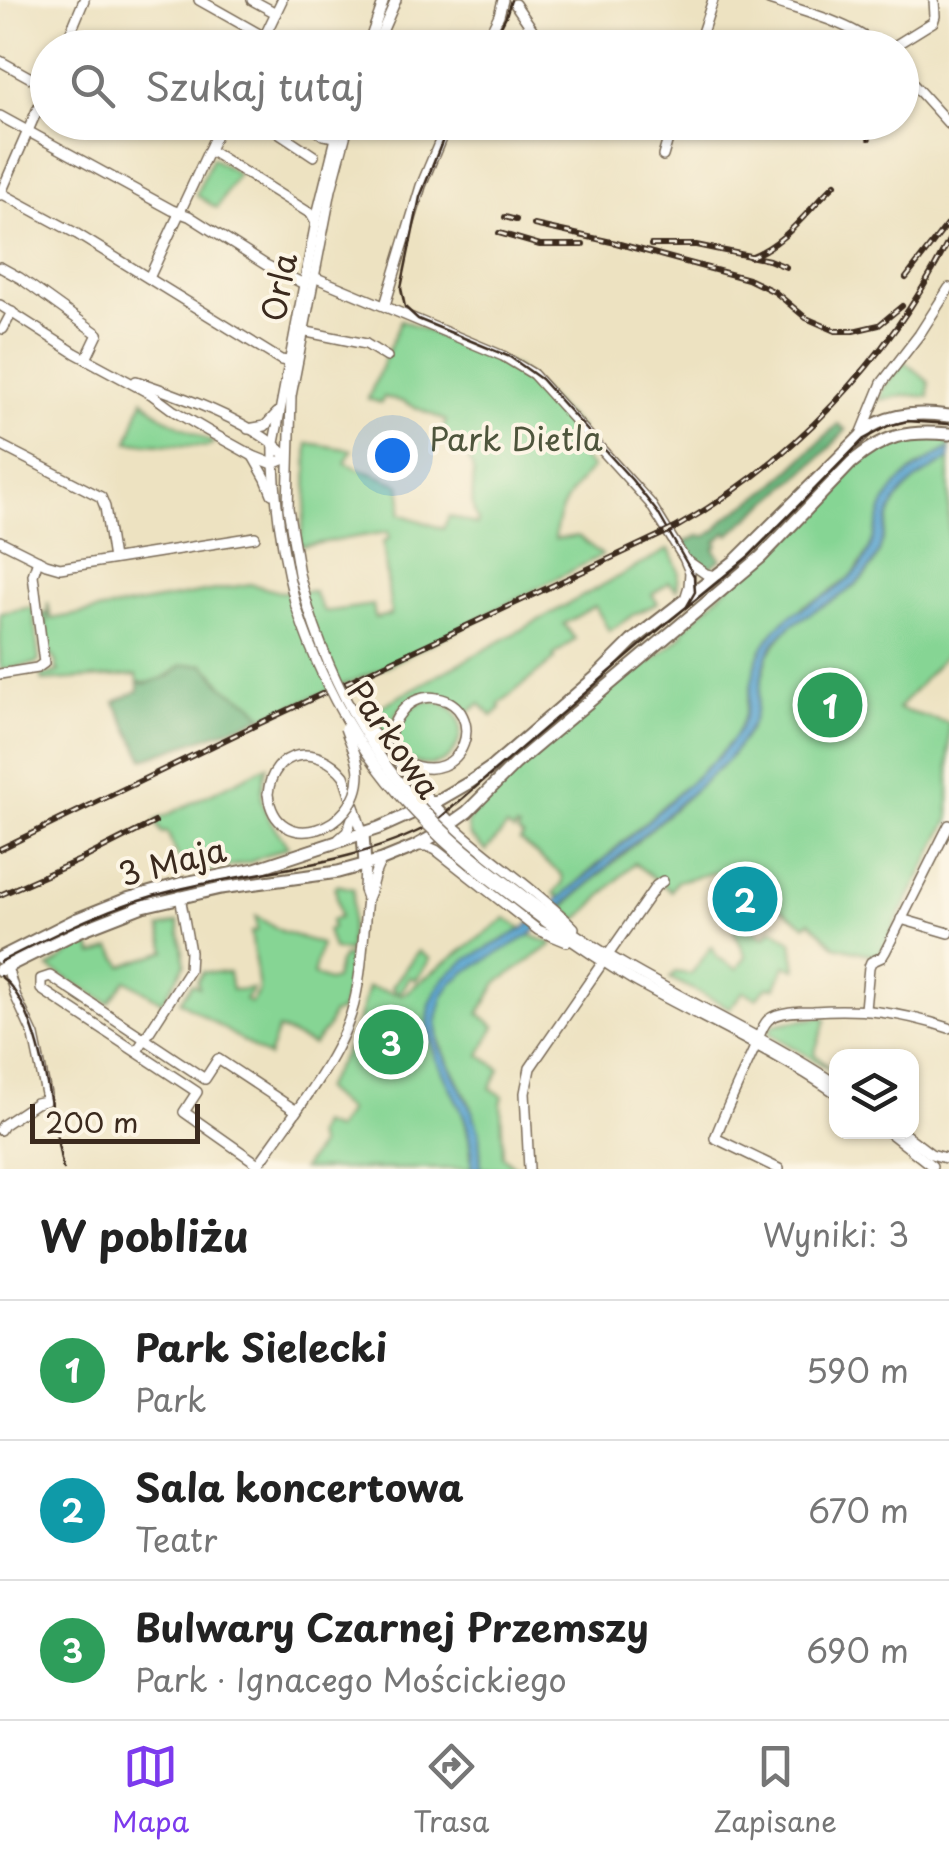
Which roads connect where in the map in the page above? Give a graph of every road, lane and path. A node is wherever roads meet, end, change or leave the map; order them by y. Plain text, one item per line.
1 (84, 0) edge
2 (199, 0) edge
3 (252, 0) edge
4 (282, 0) edge
5 (396, 0) edge
6 (504, 0) edge
7 (713, 0) edge
8 (770, 0) edge
9 (934, 0) edge
10 (380, 2) edge
11 (515, 4) dead end
12 (794, 4) edge
13 (276, 13) junction
14 (72, 30) edge
15 (254, 30) edge
16 (268, 30) edge
17 (371, 30) edge
18 (383, 30) edge
19 (492, 30) edge
20 (533, 30) edge
21 (703, 30) edge
22 (853, 30) edge
23 (919, 30) edge
24 (0, 61) edge
25 (30, 77) edge
26 (919, 91) edge
27 (0, 116) edge
28 (949, 124) edge
29 (30, 125) edge
30 (27, 132) junction
31 (30, 134) edge
32 (42, 140) edge
33 (214, 140) edge
34 (290, 140) edge
35 (336, 140) edge
36 (344, 140) edge
37 (440, 140) edge
38 (667, 140) edge
39 (209, 150) junction
40 (314, 156) dead end
41 (663, 156) dead end
42 (0, 194) edge
43 (180, 214) junction
44 (316, 223) junction
45 (0, 267) edge
46 (314, 276) junction
47 (148, 278) junction
48 (299, 282) junction
49 (949, 288) edge
50 (0, 305) edge
51 (385, 305) junction
52 (12, 312) junction
53 (2, 329) dead end
54 (302, 330) junction
55 (387, 357) dead end
56 (86, 359) junction
57 (288, 361) junction
58 (112, 372) junction
59 (875, 403) junction
60 (278, 411) junction
61 (217, 413) junction
62 (949, 416) edge
63 (891, 418) junction
64 (244, 427) junction
65 (208, 431) junction
66 (860, 434) junction
67 (949, 434) edge
68 (228, 442) junction
69 (274, 443) junction
70 (0, 445) edge
71 (253, 456) junction
72 (288, 458) junction
73 (273, 464) junction
74 (276, 508) junction
75 (255, 536) dead end
76 (0, 541) edge
77 (684, 558) junction
78 (113, 559) junction
79 (38, 560) junction
80 (717, 576) junction
81 (684, 602) junction
82 (665, 616) junction
83 (676, 629) junction
84 (0, 674) edge
85 (346, 713) junction
86 (428, 798) junction
87 (356, 807) junction
88 (468, 812) junction
89 (452, 824) junction
90 (949, 826) edge
91 (363, 834) junction
92 (464, 836) junction
93 (335, 843) junction
94 (414, 847) junction
95 (382, 860) junction
96 (365, 865) junction
97 (338, 872) junction
98 (662, 881) dead end
99 (364, 883) junction
100 (180, 896) junction
101 (367, 898) junction
102 (537, 905) junction
103 (901, 920) junction
104 (555, 926) junction
105 (949, 933) edge
106 (606, 959) junction
107 (2, 965) edge
108 (865, 1009) junction
109 (949, 1028) edge
110 (145, 1039) junction
111 (757, 1042) junction
112 (137, 1051) junction
113 (205, 1079) junction
114 (829, 1080) edge
115 (829, 1089) edge
116 (197, 1092) junction
117 (295, 1110) junction
118 (0, 1130) edge
119 (900, 1139) edge
120 (911, 1139) edge
121 (938, 1163) edge
122 (257, 1167) edge
123 (529, 1169) edge
124 (779, 1169) edge

1 - 14 street
2 - 15 street
3 - 13 street
4 - 13 street
5 - 18 street
6 - 19 street
7 - 21 street
8 - 12 street
9 - 23 street
10 - 17 street
11 - 20 street
12 - 22 street
13 - 16 street
24 - 25 street
26 - 28 street
27 - 30 street
29 - 30 street
30 - 31 street
30 - 42 street
32 - 43 street
33 - 39 street
34 - 40 street
35 - 44 street, Orla
36 - 46 street, Orla
37 - 51 street
38 - 41 street
39 - 43 street
39 - 44 street
42 - 47 street
43 - 47 street
43 - 48 street
44 - 48 street, Orla
45 - 56 street
46 - 51 street
46 - 54 street, Orla
47 - 57 street
48 - 57 street, Orla
49 - 59 street
50 - 52 street
51 - 77 street
52 - 53 street
52 - 56 street
54 - 55 street
54 - 72 street, Orla
56 - 58 street
57 - 60 street, Orla
58 - 61 street
58 - 65 street
59 - 63 street
59 - 66 street
60 - 64 street
60 - 69 street, Orla
61 - 64 street
61 - 65 street
62 - 63 main road
63 - 66 main road
64 - 68 street
64 - 69 street
65 - 68 street
66 - 80 main road
67 - 83 main road
68 - 71 street
69 - 72 street
69 - 73 street, Orla
70 - 78 street
71 - 73 street
71 - 74 street
72 - 73 street
72 - 85 street, Parkowa, bridge
73 - 74 street, Parkowa
74 - 85 street, Parkowa, bridge
75 - 78 street
76 - 79 street
77 - 80 street
77 - 81 street
78 - 79 street
79 - 84 street
80 - 81 main road
81 - 82 main road
82 - 83 street
82 - 86 main road
83 - 88 main road
85 - 86 street, bridge
85 - 87 street, bridge
85 - 102 street, Parkowa, bridge
86 - 89 main road
86 - 91 main road, 3 Maja
87 - 91 street
87 - 93 street
88 - 89 main road
88 - 92 street
89 - 92 street
89 - 94 main road, 3 Maja
90 - 103 street
91 - 93 main road, 3 Maja
91 - 96 main road
92 - 102 street
93 - 107 main road, 3 Maja
94 - 95 main road, 3 Maja
94 - 104 street
95 - 96 main road, 3 Maja
95 - 101 street
96 - 97 main road, 3 Maja
96 - 99 street
97 - 99 street, 3 Maja
97 - 100 main road, 3 Maja
98 - 106 street
99 - 101 street
100 - 107 main road, 3 Maja
100 - 110 street
101 - 117 street
102 - 104 street, Parkowa
102 - 104 street
103 - 105 street
103 - 108 street
104 - 106 street
104 - 106 street, Parkowa
106 - 111 street
106 - 123 street
107 - 118 street
108 - 109 street
108 - 111 street
110 - 112 street
110 - 112 street
110 - 113 street
111 - 114 street
111 - 115 street
111 - 124 street
112 - 116 street
113 - 116 street
113 - 117 street
116 - 122 street
117 - 122 street
119 - 121 street
120 - 121 street

